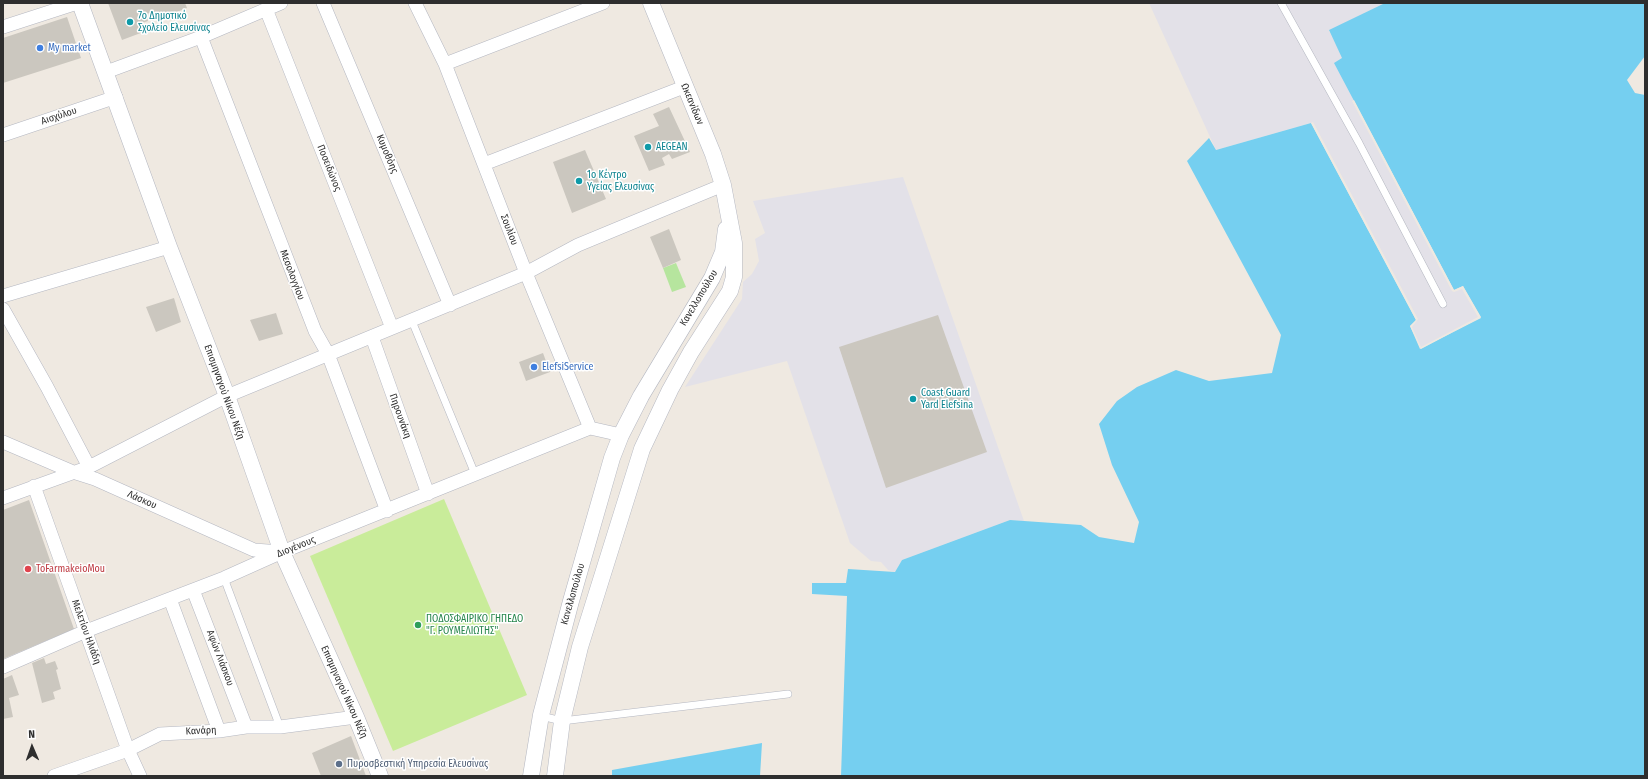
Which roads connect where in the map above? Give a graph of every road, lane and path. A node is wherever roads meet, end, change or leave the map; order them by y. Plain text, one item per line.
1 (79, 3) edge
2 (281, 3) edge
3 (323, 3) edge
4 (416, 3) edge
5 (603, 3) edge
6 (651, 3) edge
7 (1281, 3) edge
8 (266, 9) junction
9 (3, 27) edge
10 (201, 37) junction
11 (445, 64) junction
12 (106, 72) junction
13 (684, 87) junction
14 (116, 97) junction
15 (3, 135) edge
16 (484, 164) junction
17 (723, 185) junction
18 (728, 207) junction
19 (169, 247) junction
20 (526, 273) junction
21 (3, 296) edge
22 (1443, 304) dead end
23 (450, 305) junction
24 (3, 309) edge
25 (412, 321) junction
26 (392, 328) junction
27 (372, 337) junction
28 (328, 354) junction
29 (227, 396) junction
30 (590, 428) junction
31 (621, 435) junction
32 (3, 442) edge
33 (89, 467) junction
34 (73, 472) junction
35 (475, 474) junction
36 (34, 486) junction
37 (428, 494) junction
38 (3, 498) edge
39 (387, 511) junction
40 (282, 552) junction
41 (224, 578) junction
42 (193, 590) junction
43 (170, 599) junction
44 (86, 631) junction
45 (3, 667) edge
46 (788, 694) dead end
47 (541, 716) junction
48 (356, 717) junction
49 (562, 721) junction
50 (280, 726) junction
51 (246, 727) junction
52 (219, 731) junction
53 (128, 750) junction
54 (54, 776) edge
55 (140, 776) edge
56 (380, 776) edge
57 (531, 776) edge
58 (555, 776) edge

1 - 9 street
1 - 12 street, Επισμηναγού Νίκου Νέζη
2 - 8 street
3 - 23 street, Κυμοθόης
4 - 11 street, Σουλίου
5 - 11 street
6 - 13 street, Ωκεανίδων
7 - 22 lane
8 - 10 street
8 - 26 street, Ποσειδώνος
10 - 12 street
10 - 28 street, Μεσολογγίου
11 - 16 street, Σουλίου
12 - 14 street, Επισμηναγού Νίκου Νέζη
13 - 16 street
13 - 17 street, Ωκεανίδων
14 - 15 street, Αισχύλου
14 - 19 street, Επισμηναγού Νίκου Νέζη
16 - 20 street, Σουλίου
17 - 18 street, Ωκεανίδων
17 - 20 street
18 - 31 street, Κανελλοπούλου
18 - 49 street, Κανελλοπούλου
19 - 21 street
19 - 29 street, Επισμηναγού Νίκου Νέζη
20 - 23 street
20 - 30 street, Σουλίου
23 - 25 street
24 - 33 street
25 - 26 street
25 - 35 lane
26 - 27 street
27 - 28 street
27 - 37 street, Πηρουνάκη
28 - 29 street
28 - 39 street, Μεσολογγίου
29 - 33 street
29 - 40 street, Επισμηναγού Νίκου Νέζη
30 - 31 street
30 - 35 street, Διογένους
31 - 47 street, Κανελλοπούλου
32 - 34 street, Λάσκου
33 - 34 street
34 - 36 street
34 - 40 street, Λάσκου
35 - 37 street, Διογένους
36 - 38 street
36 - 44 street, Μελετίου Ηλιάδη
37 - 39 street, Διογένους
39 - 40 street, Διογένους
40 - 41 street, Διογένους
40 - 48 street, Επισμηναγού Νίκου Νέζη
41 - 42 street, Διογένους
41 - 50 lane
42 - 43 street, Διογένους
42 - 51 street, Αφών Λιάσκου
43 - 44 street, Διογένους
43 - 52 street
44 - 45 street, Διογένους
44 - 53 street, Μελετίου Ηλιάδη
46 - 49 lane
47 - 49 lane
47 - 57 street, Κανελλοπούλου
48 - 50 street, Κανάρη
48 - 56 street, Επισμηναγού Νίκου Νέζη
49 - 58 street, Κανελλοπούλου
50 - 51 street, Κανάρη
51 - 52 street, Κανάρη
52 - 53 street, Κανάρη
53 - 54 street, Κανάρη
53 - 55 street, Μελετίου Ηλιάδη

